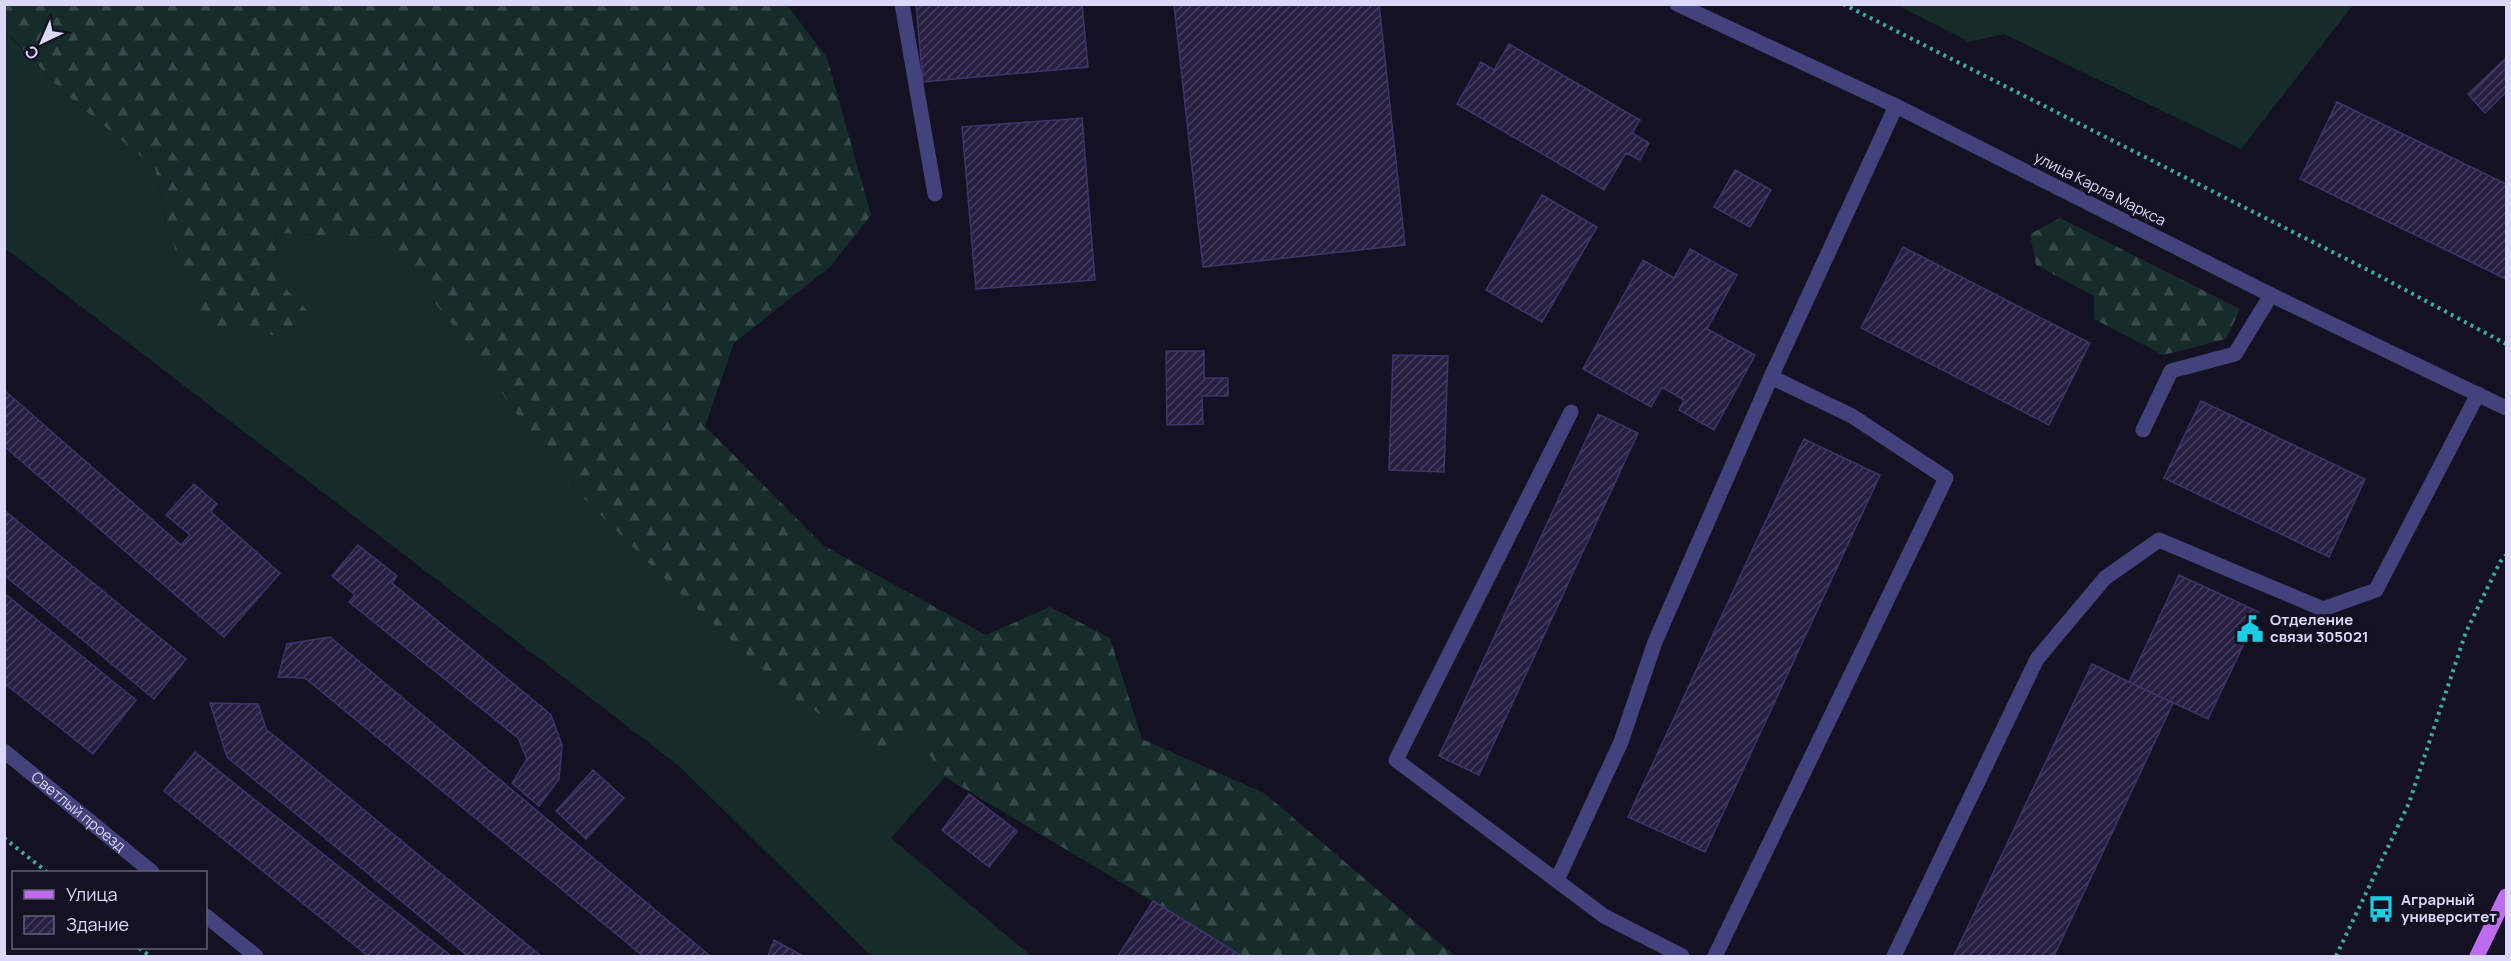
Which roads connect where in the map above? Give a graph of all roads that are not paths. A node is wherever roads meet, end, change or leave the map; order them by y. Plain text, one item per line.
1 (902, 4) edge
2 (1677, 4) edge
3 (1896, 106) junction
4 (935, 194) dead end
5 (2271, 295) junction
6 (1771, 377) junction
7 (2478, 394) junction
8 (2506, 408) edge
9 (1571, 412) dead end
10 (2143, 430) dead end
11 (4, 751) edge
12 (150, 871) edge
13 (1557, 880) junction
14 (2506, 896) edge
15 (207, 917) edge
16 (256, 957) edge
17 (1682, 957) edge
18 (1715, 957) edge
19 (1894, 957) edge
20 (2478, 957) edge

1 - 4 street
2 - 3 street, улица Карла Маркса
3 - 5 street, улица Карла Маркса
3 - 6 street
5 - 7 street, улица Карла Маркса
5 - 10 street
6 - 13 street
6 - 18 street
7 - 8 street, улица Карла Маркса
7 - 19 street
9 - 13 street
11 - 12 street, Светлый проезд
13 - 17 street
14 - 20 main road
15 - 16 street

